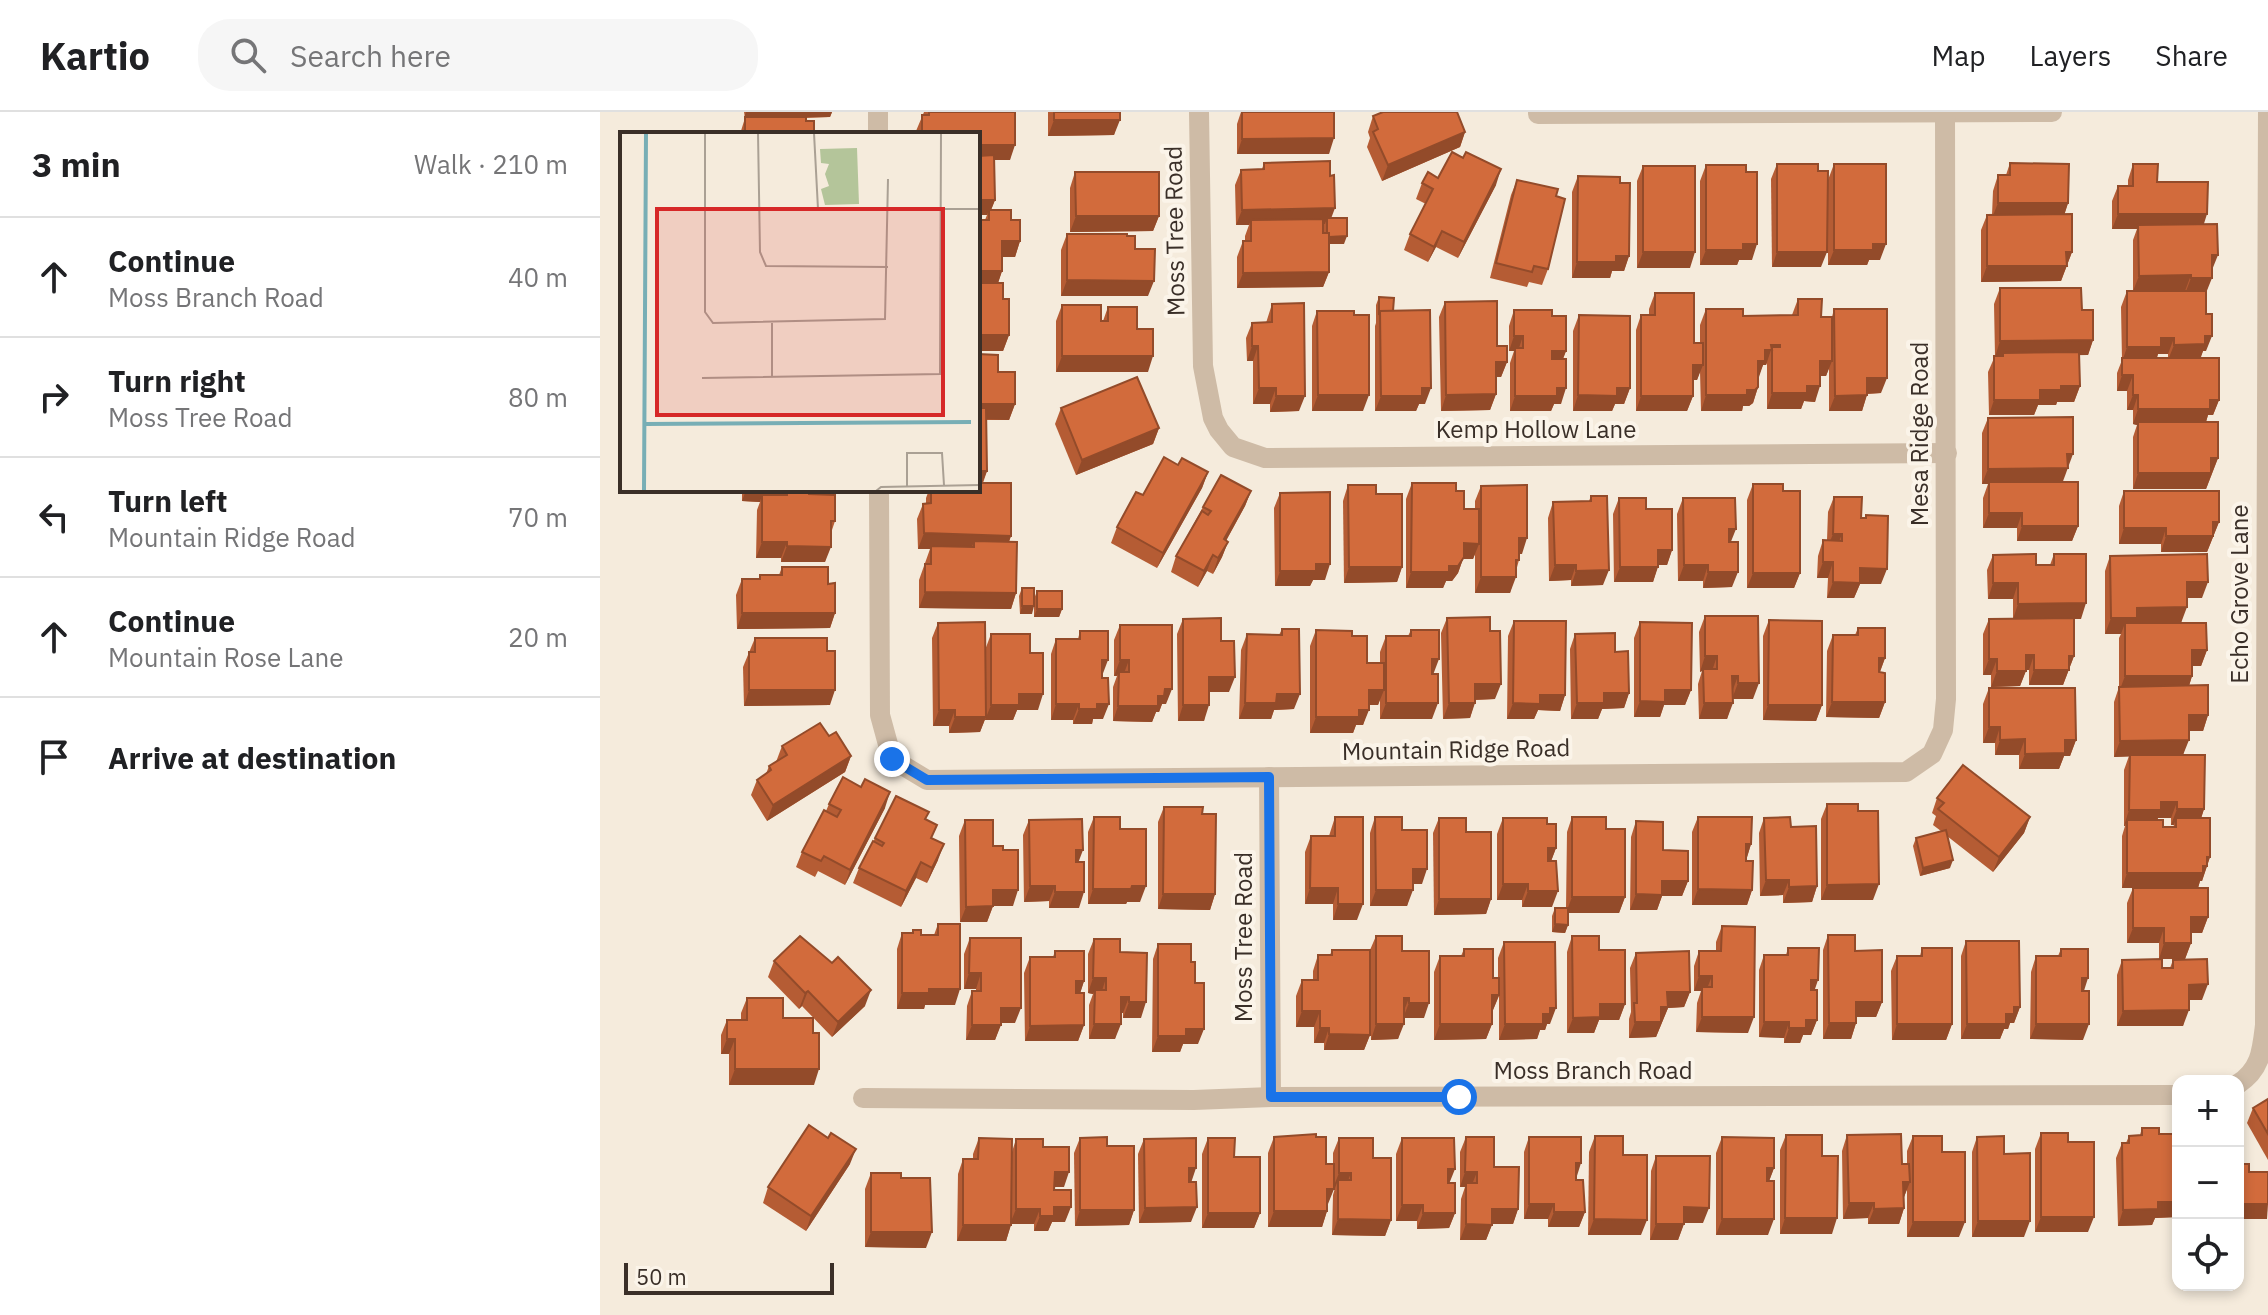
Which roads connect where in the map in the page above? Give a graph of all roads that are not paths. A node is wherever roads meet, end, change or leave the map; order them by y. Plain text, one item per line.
1 (1199, 112) edge
2 (1945, 112) edge
3 (2052, 112) edge
4 (2268, 112) edge
5 (1538, 113) edge
6 (1203, 349) joint
7 (1947, 453) junction
8 (879, 492) edge
9 (1932, 754) joint
10 (1269, 777) junction
11 (2245, 1079) edge
12 (2172, 1095) edge
13 (1271, 1097) junction
14 (863, 1098) dead end

1 - 6 street, Moss Tree Road
2 - 3 street
2 - 5 street
2 - 7 street, Mesa Ridge Road
4 - 11 street, Echo Grove Lane
6 - 7 street, Kemp Hollow Lane
7 - 9 street, Mesa Ridge Road
8 - 10 street, Mountain Ridge Road
9 - 10 street, Mountain Ridge Road
10 - 13 street, Moss Tree Road
12 - 13 street, Moss Branch Road
13 - 14 street, Moss Branch Road

